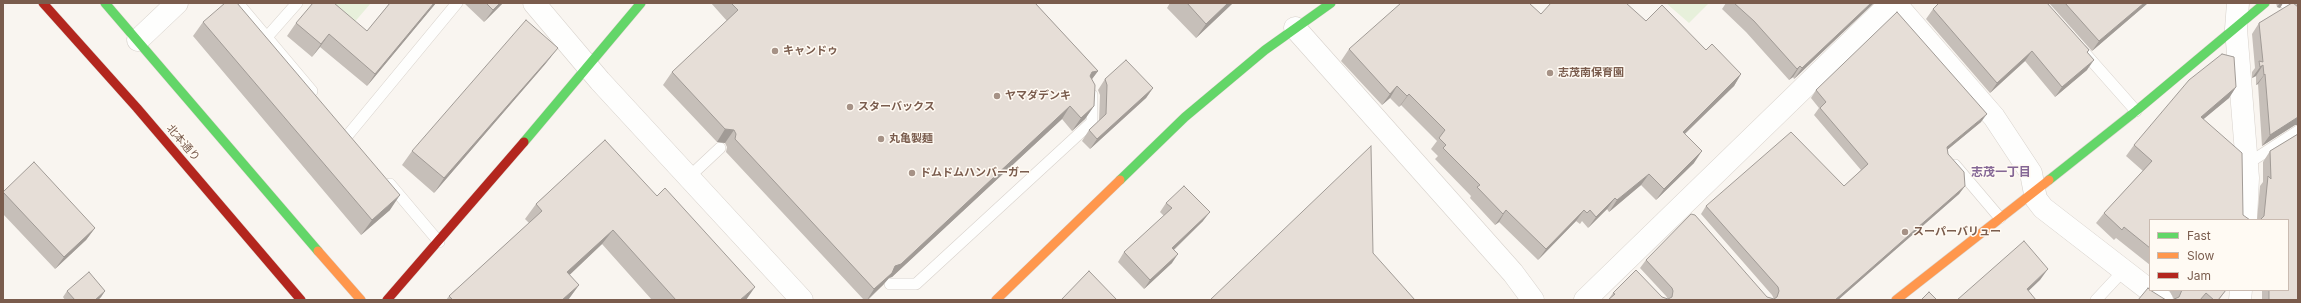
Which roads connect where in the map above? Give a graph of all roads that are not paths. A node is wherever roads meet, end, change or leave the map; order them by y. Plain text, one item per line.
1 (43, 3) edge
2 (105, 3) edge
3 (177, 3) edge
4 (238, 3) edge
5 (297, 3) edge
6 (457, 3) edge
7 (534, 3) edge
8 (641, 3) edge
9 (1331, 3) edge
10 (1891, 3) edge
11 (1895, 3) edge
12 (2238, 3) edge
13 (2266, 3) edge
14 (2285, 3) edge
15 (2298, 16) edge
16 (1295, 28) junction
17 (2236, 29) junction
18 (267, 37) junction
19 (138, 40) junction
20 (2077, 44) edge
21 (587, 66) junction
22 (1088, 90) edge
23 (318, 98) edge
24 (2136, 111) junction
25 (2298, 131) edge
26 (357, 145) edge
27 (720, 148) dead end
28 (1948, 157) edge
29 (2247, 164) junction
30 (382, 174) edge
31 (689, 177) junction
32 (2036, 190) junction
33 (2000, 218) junction
34 (2246, 219) edge
35 (439, 242) junction
36 (2124, 270) junction
37 (890, 284) edge
38 (2149, 290) edge
39 (2151, 291) edge
40 (301, 300) edge
41 (361, 300) edge
42 (387, 300) edge
43 (802, 300) edge
44 (996, 300) edge
45 (1533, 300) edge
46 (1585, 300) edge
47 (1896, 300) edge
48 (2096, 300) edge
49 (2162, 300) edge

1 - 40 main road, 北本通り
2 - 19 main road
3 - 19 street
4 - 18 lane
5 - 18 lane
6 - 26 lane
7 - 21 street
8 - 21 main road
9 - 16 main road
10 - 46 street
11 - 32 street
12 - 17 street
13 - 17 main road
14 - 15 lane
16 - 44 main road
16 - 45 street
17 - 24 main road
17 - 29 street
18 - 23 lane
19 - 41 main road
20 - 24 lane
21 - 31 street
21 - 35 main road
22 - 37 lane
24 - 32 main road
25 - 29 lane
27 - 31 lane
28 - 33 lane
29 - 34 street
30 - 35 lane
31 - 43 street
32 - 33 main road
32 - 36 street
33 - 47 main road
35 - 42 main road
36 - 38 street
36 - 48 lane
39 - 49 street

